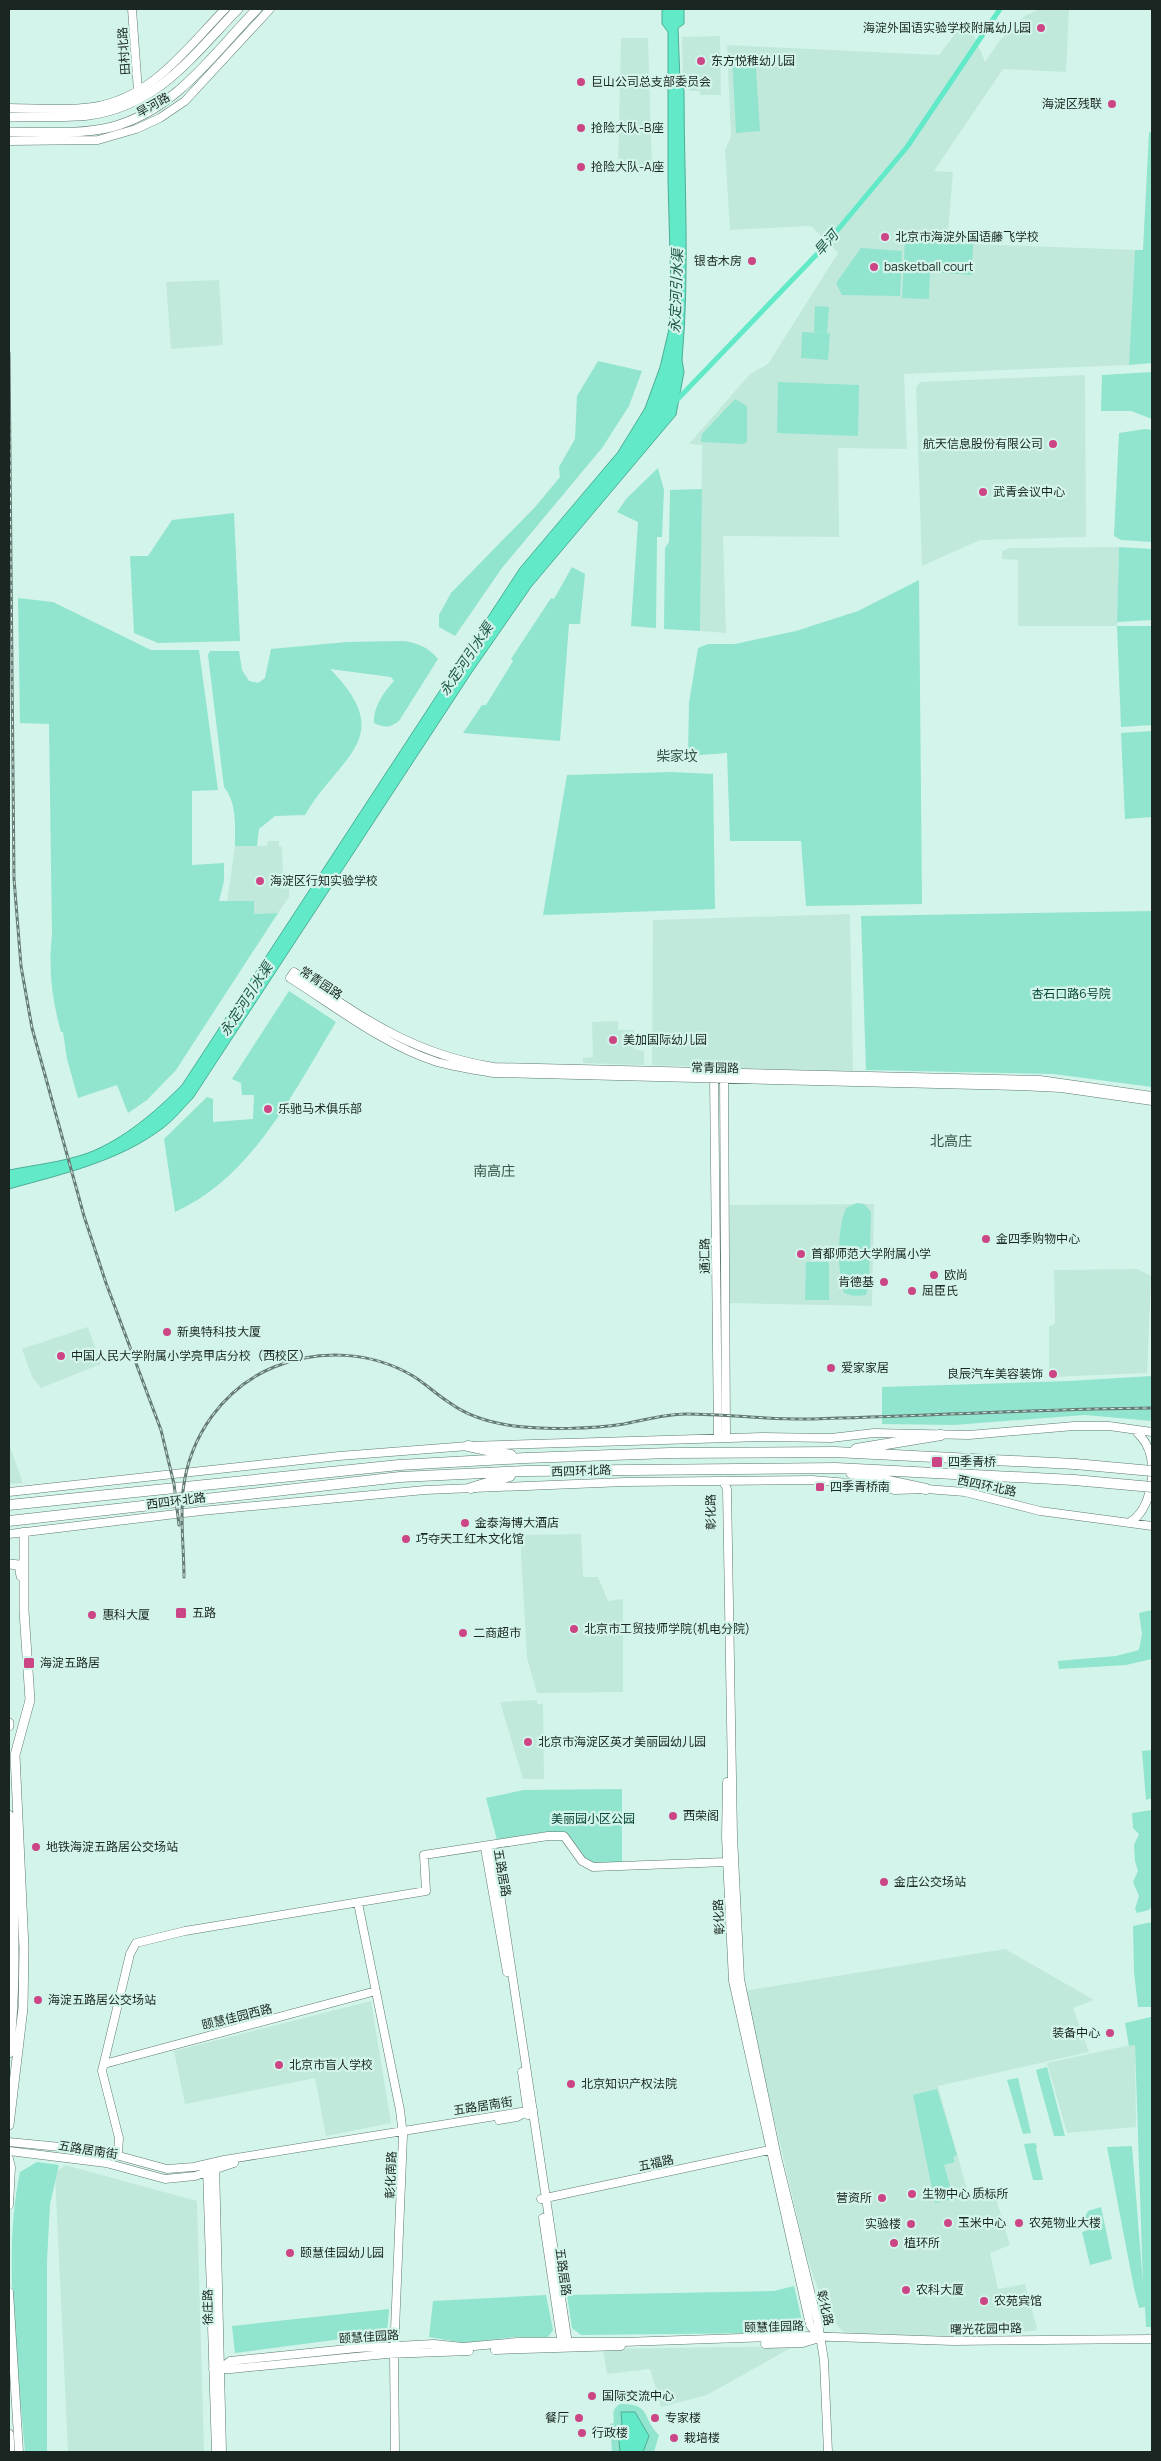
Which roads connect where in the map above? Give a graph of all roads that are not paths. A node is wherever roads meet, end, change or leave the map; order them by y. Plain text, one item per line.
1 (132, 9) edge
2 (225, 9) edge
3 (237, 9) edge
4 (257, 9) edge
5 (270, 9) edge
6 (205, 30) junction
7 (138, 91) junction
8 (9, 108) edge
9 (9, 116) edge
10 (9, 132) edge
11 (9, 141) edge
12 (714, 1077) junction
13 (724, 1077) junction
14 (1152, 1096) edge
15 (1152, 1101) edge
16 (1135, 1430) junction
17 (1152, 1432) edge
18 (941, 1435) junction
19 (722, 1438) junction
20 (468, 1446) junction
21 (835, 1452) junction
22 (525, 1458) junction
23 (836, 1468) junction
24 (526, 1471) junction
25 (1152, 1471) edge
26 (724, 1481) junction
27 (1152, 1486) edge
28 (471, 1488) junction
29 (926, 1489) junction
30 (9, 1492) edge
31 (9, 1505) edge
32 (9, 1521) edge
33 (1130, 1522) junction
34 (1152, 1526) edge
35 (24, 1532) junction
36 (9, 1534) edge
37 (9, 1564) edge
38 (24, 1611) junction
39 (9, 1815) edge
40 (484, 1846) junction
41 (727, 1862) junction
42 (358, 1904) junction
43 (376, 1992) dead end
44 (9, 2053) edge
45 (104, 2064) junction
46 (530, 2110) junction
47 (9, 2124) edge
48 (403, 2135) junction
49 (9, 2142) edge
50 (773, 2149) junction
51 (9, 2150) edge
52 (118, 2154) junction
53 (9, 2159) edge
54 (215, 2165) junction
55 (207, 2168) junction
56 (543, 2198) junction
57 (9, 2205) edge
58 (9, 2292) edge
59 (820, 2338) junction
60 (1152, 2338) edge
61 (565, 2345) junction
62 (394, 2354) junction
63 (217, 2369) junction
64 (11, 2382) edge
65 (9, 2434) edge
66 (10, 2452) edge
67 (19, 2452) edge
68 (216, 2452) edge
69 (222, 2452) edge
70 (395, 2452) edge
71 (828, 2452) edge

1 - 7 street, 田村北路
2 - 6 street, 旱河路
3 - 6 street
3 - 9 main road, 旱河路
4 - 10 main road, 旱河路
5 - 11 street, 旱河路
6 - 7 street, 旱河路
7 - 8 street, 旱河路
12 - 12 street, 常青园路
12 - 13 street, 常青园路
12 - 19 street, 通汇路
13 - 14 street, 常青园路
13 - 15 street, 常青园路
13 - 19 street, 通汇路
16 - 17 street
16 - 18 street
16 - 33 street
18 - 19 street
18 - 21 highway
19 - 20 street
20 - 22 highway
20 - 30 street
21 - 22 highway, 西四环北路
21 - 25 highway, 西四环北路, bridge
22 - 31 highway, 西四环北路
23 - 24 highway, 西四环北路
23 - 27 highway, 西四环北路, bridge
23 - 29 highway
24 - 28 highway
24 - 32 highway, 西四环北路
26 - 28 street, 西四环北路
26 - 29 street, 西四环北路
26 - 41 street, 彰化路
26 - 50 street, 彰化路
28 - 35 street, 西四环北路
29 - 33 street, 西四环北路
33 - 34 street, 西四环北路
35 - 36 street, 西四环北路
35 - 38 main road
37 - 38 main road
38 - 47 main road
39 - 44 main road
40 - 41 street
40 - 42 street
40 - 46 street, 五路居路
41 - 50 street, 彰化路
42 - 45 street
42 - 48 street, 彰化南路
43 - 45 street, 颐慧佳园西路
45 - 52 street
46 - 48 street, 五路居南街
46 - 54 street, 五路居南街
46 - 56 street, 五路居路
48 - 54 street, 五路居南街
48 - 62 street, 彰化南路
49 - 52 street, 五路居南街
50 - 56 street, 五福路
50 - 59 street, 彰化路
51 - 55 street, 五路居南街
52 - 55 street, 五路居南街
53 - 57 street
54 - 55 street, 五路居南街
54 - 63 street, 徐庄路
55 - 63 street, 徐庄路
56 - 61 street, 五路居路
58 - 64 street
59 - 60 street, 曙光花园中路
59 - 61 street, 颐慧佳园路
59 - 71 street, 彰化路
61 - 62 street, 颐慧佳园路
61 - 63 street, 颐慧佳园路
62 - 63 street, 颐慧佳园路
62 - 70 street, 彰化南路
63 - 68 street, 徐庄路
63 - 69 street, 徐庄路
64 - 67 street
65 - 66 main road

